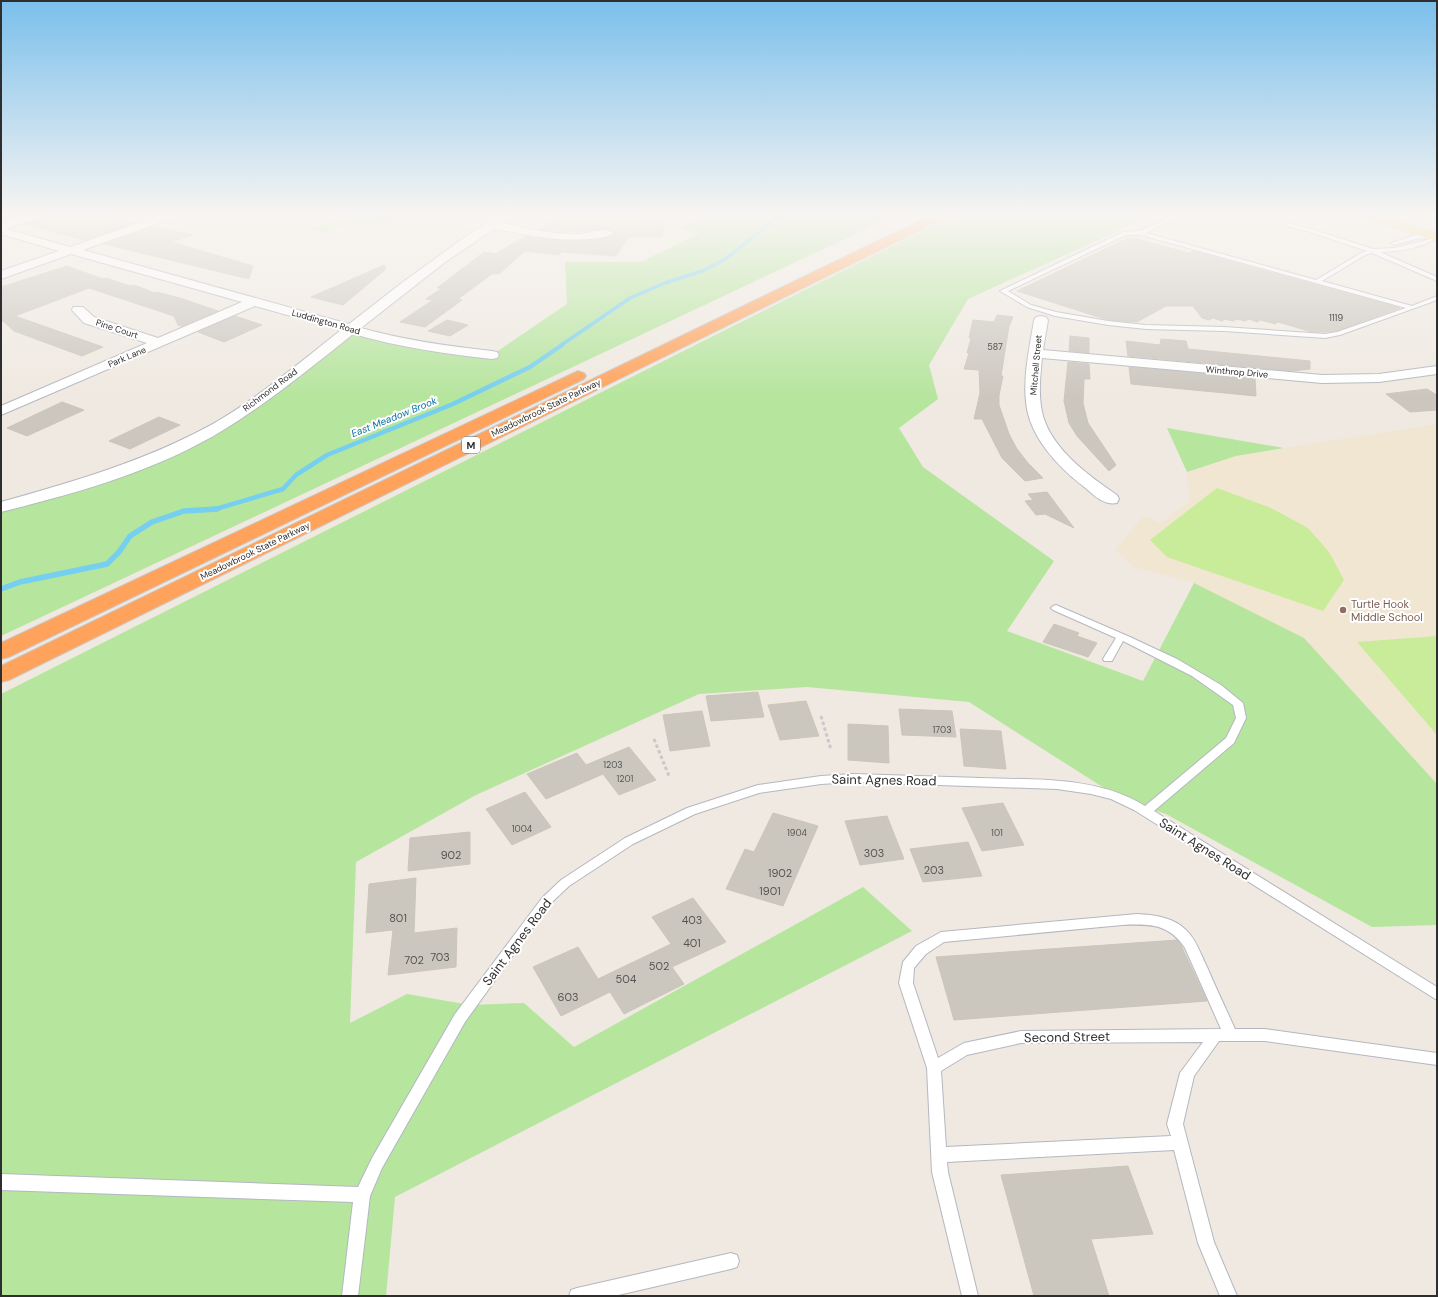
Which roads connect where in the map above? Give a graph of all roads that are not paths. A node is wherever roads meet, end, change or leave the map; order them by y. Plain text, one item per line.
1 (158, 276) edge
2 (419, 276) edge
3 (788, 276) edge
4 (817, 276) edge
5 (1036, 276) edge
6 (1293, 276) edge
7 (1327, 276) edge
8 (1427, 276) edge
9 (1437, 280) edge
10 (1316, 282) junction
11 (1437, 298) edge
12 (254, 302) junction
13 (1412, 308) junction
14 (78, 310) dead end
15 (1041, 320) dead end
16 (350, 330) junction
17 (159, 343) junction
18 (1036, 353) junction
19 (492, 355) dead end
20 (1437, 370) edge
21 (1, 411) edge
22 (1111, 499) dead end
23 (1, 506) edge
24 (1056, 608) dead end
25 (1121, 637) junction
26 (1, 652) edge
27 (1108, 659) dead end
28 (1, 675) edge
29 (1145, 812) junction
30 (1437, 994) edge
31 (1223, 1035) junction
32 (1437, 1058) edge
33 (934, 1068) junction
34 (1180, 1143) junction
35 (939, 1155) junction
36 (1, 1182) edge
37 (362, 1194) junction
38 (730, 1261) dead end
39 (350, 1296) edge
40 (576, 1296) edge
41 (970, 1296) edge
42 (1229, 1296) edge

1 - 12 street, Luddington Road
2 - 16 street, Richmond Road
3 - 26 highway, Meadowbrook State Parkway / M
4 - 28 highway, Meadowbrook State Parkway / M
5 - 13 lane
6 - 10 lane
7 - 10 lane
8 - 9 lane
10 - 13 lane
11 - 13 lane
12 - 16 street, Luddington Road
12 - 17 street, Park Lane
14 - 17 street, Pine Court
15 - 18 street, Mitchell Street
16 - 19 street, Luddington Road
16 - 23 street, Richmond Road
17 - 21 street, Park Lane
18 - 20 street, Winthrop Drive
18 - 22 street, Mitchell Street
24 - 25 lane
25 - 27 lane
25 - 29 lane
29 - 30 lane, Saint Agnes Road
29 - 37 lane, Saint Agnes Road
31 - 32 lane, Second Street
31 - 33 lane, Second Street
31 - 33 lane
31 - 34 lane
33 - 35 lane
34 - 35 lane
34 - 42 lane
35 - 41 lane
36 - 37 lane
37 - 39 lane, Saint Agnes Road
38 - 40 lane

